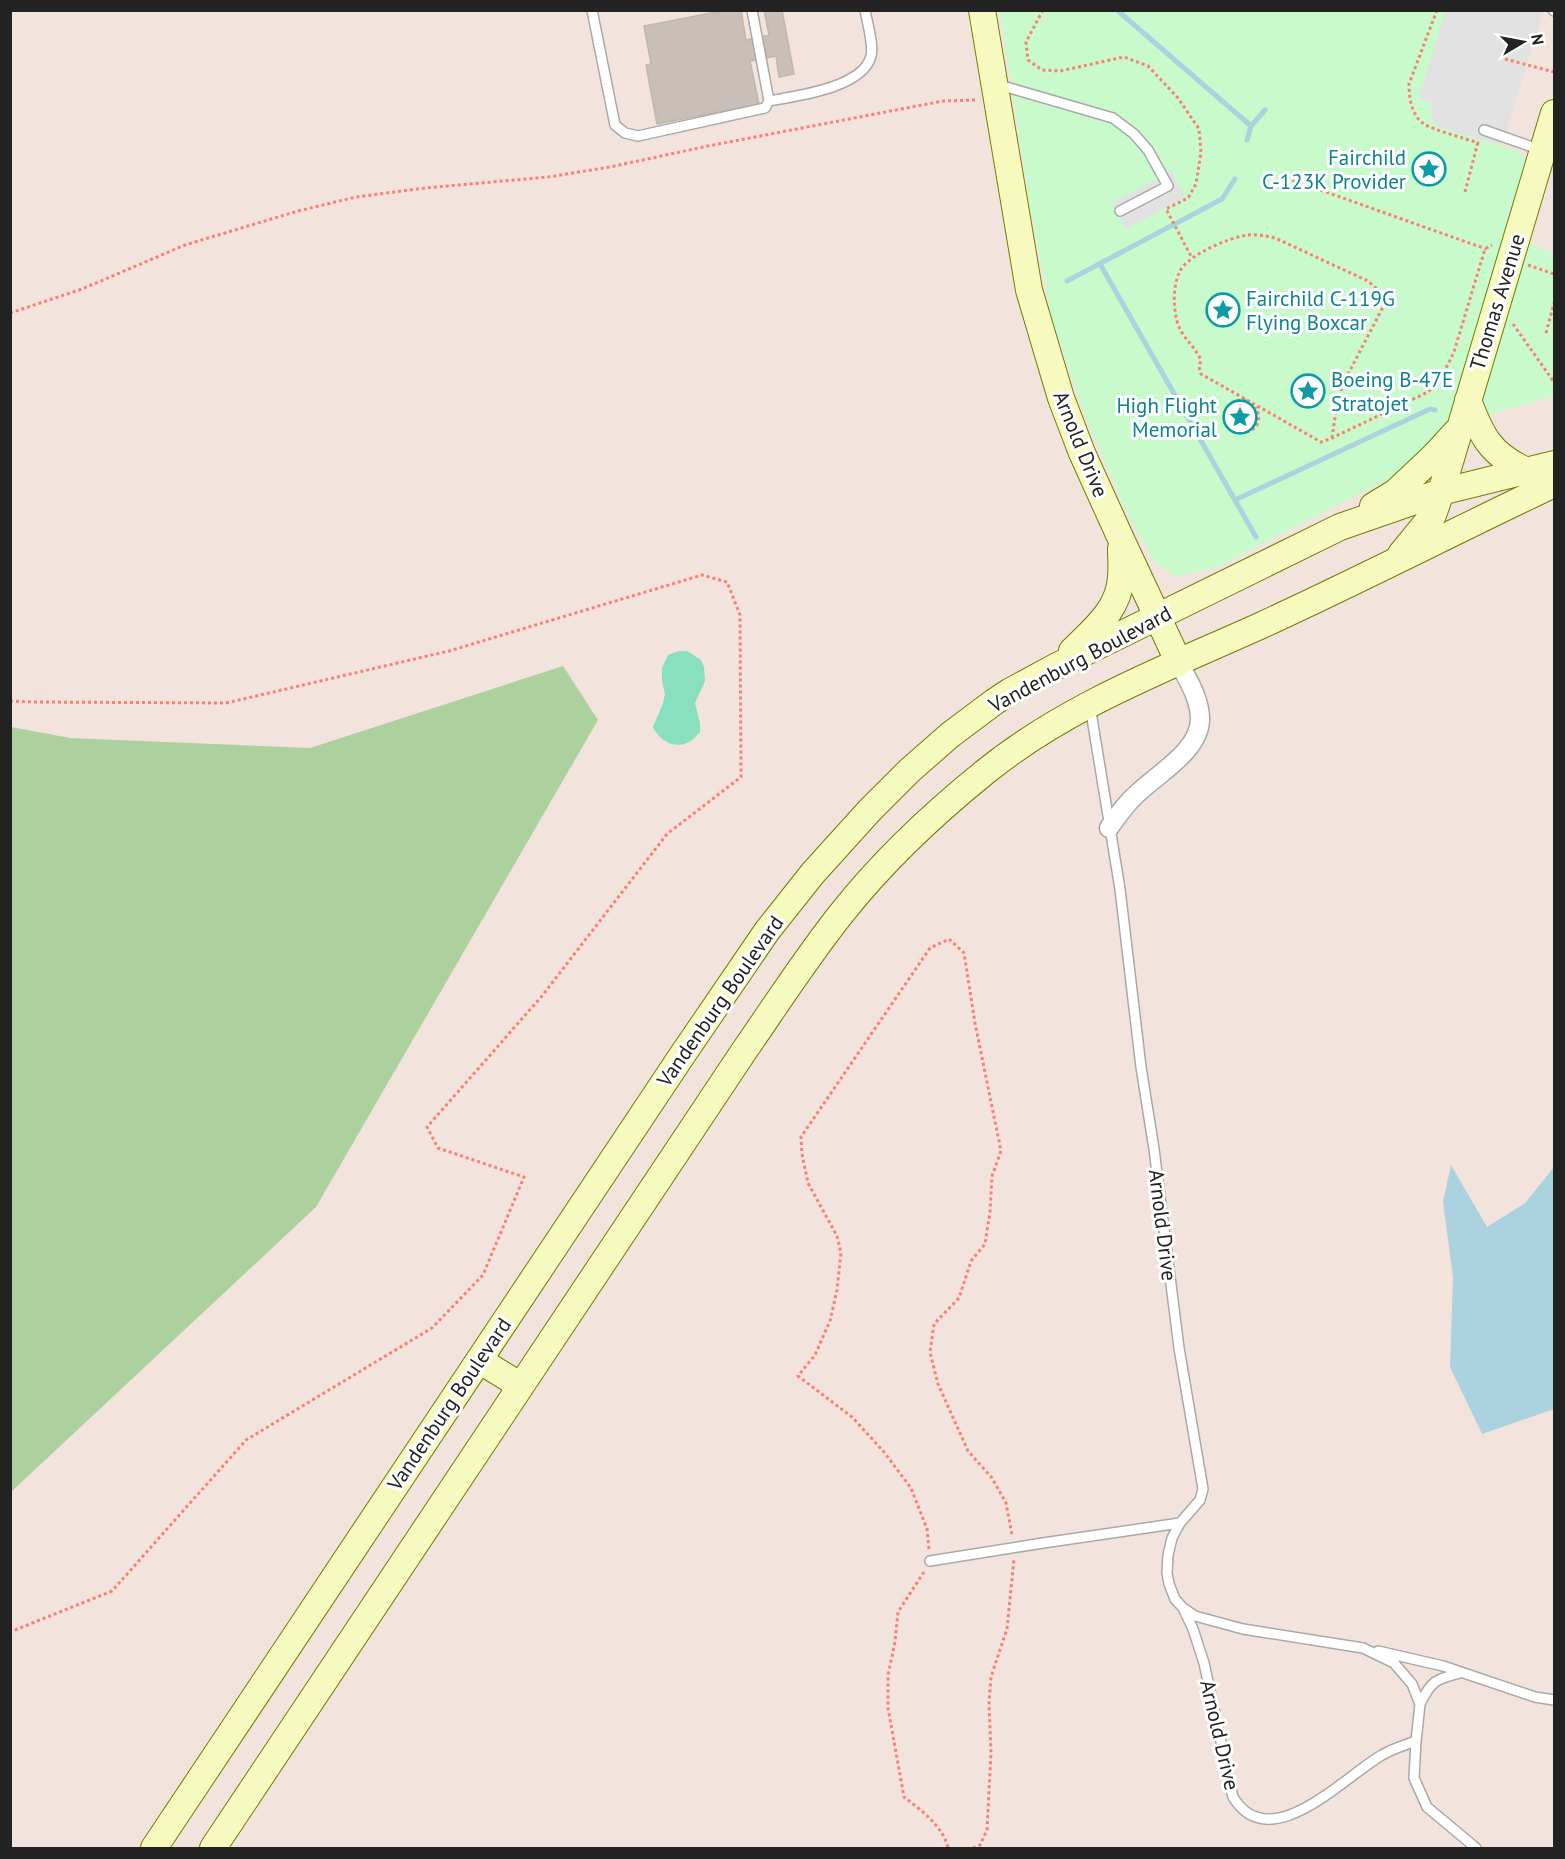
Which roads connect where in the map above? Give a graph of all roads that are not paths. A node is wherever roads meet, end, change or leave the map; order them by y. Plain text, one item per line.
1 (592, 10) edge
2 (752, 10) edge
3 (865, 10) edge
4 (982, 10) edge
5 (995, 91) junction
6 (769, 101) junction
7 (1554, 113) edge
8 (1484, 130) dead end
9 (1543, 150) junction
10 (1120, 210) dead end
11 (1468, 400) junction
12 (1461, 426) junction
13 (1554, 464) edge
14 (1525, 470) junction
15 (1554, 484) edge
16 (1441, 492) junction
17 (1484, 518) junction
18 (1340, 527) junction
19 (1121, 540) junction
20 (1395, 561) junction
21 (1158, 617) junction
22 (1179, 663) junction
23 (1057, 666) junction
24 (1090, 704) junction
25 (1109, 828) junction
26 (479, 1360) junction
27 (521, 1386) junction
28 (1180, 1523) junction
29 (930, 1561) road end
30 (1183, 1608) junction
31 (1363, 1648) junction
32 (1461, 1673) junction
33 (1554, 1700) edge
34 (1420, 1704) junction
35 (1416, 1741) junction
36 (154, 1848) edge
37 (213, 1848) edge
38 (1476, 1848) edge

1 - 6 lane
2 - 6 lane
3 - 6 lane
4 - 5 main road, Arnold Drive
5 - 10 lane
5 - 19 main road, Arnold Drive
7 - 9 main road, Thomas Avenue
8 - 9 lane
9 - 11 main road, Thomas Avenue
11 - 12 main road, Thomas Avenue
11 - 14 main road
12 - 16 main road, Thomas Avenue
12 - 18 main road
13 - 14 main road, Vandenburg Boulevard
14 - 16 main road, Vandenburg Boulevard
15 - 17 main road, Vandenburg Boulevard
16 - 17 main road
16 - 18 main road, Vandenburg Boulevard
16 - 20 main road, Thomas Avenue
17 - 20 main road, Vandenburg Boulevard
18 - 21 main road, Vandenburg Boulevard
19 - 21 main road, Arnold Drive
19 - 23 main road
20 - 22 main road, Vandenburg Boulevard
21 - 22 main road, Arnold Drive
21 - 23 main road, Vandenburg Boulevard
22 - 24 main road, Vandenburg Boulevard
22 - 25 street, Arnold Drive
23 - 26 main road, Vandenburg Boulevard
24 - 25 lane, Arnold Drive
24 - 27 main road, Vandenburg Boulevard
25 - 28 lane, Arnold Drive
26 - 27 main road
26 - 36 main road, Vandenburg Boulevard
27 - 37 main road, Vandenburg Boulevard
28 - 29 lane
28 - 30 lane, Arnold Drive
30 - 31 lane
30 - 35 lane, Arnold Drive
31 - 32 lane
31 - 34 lane
32 - 33 lane
32 - 34 lane
34 - 35 lane
35 - 38 lane

